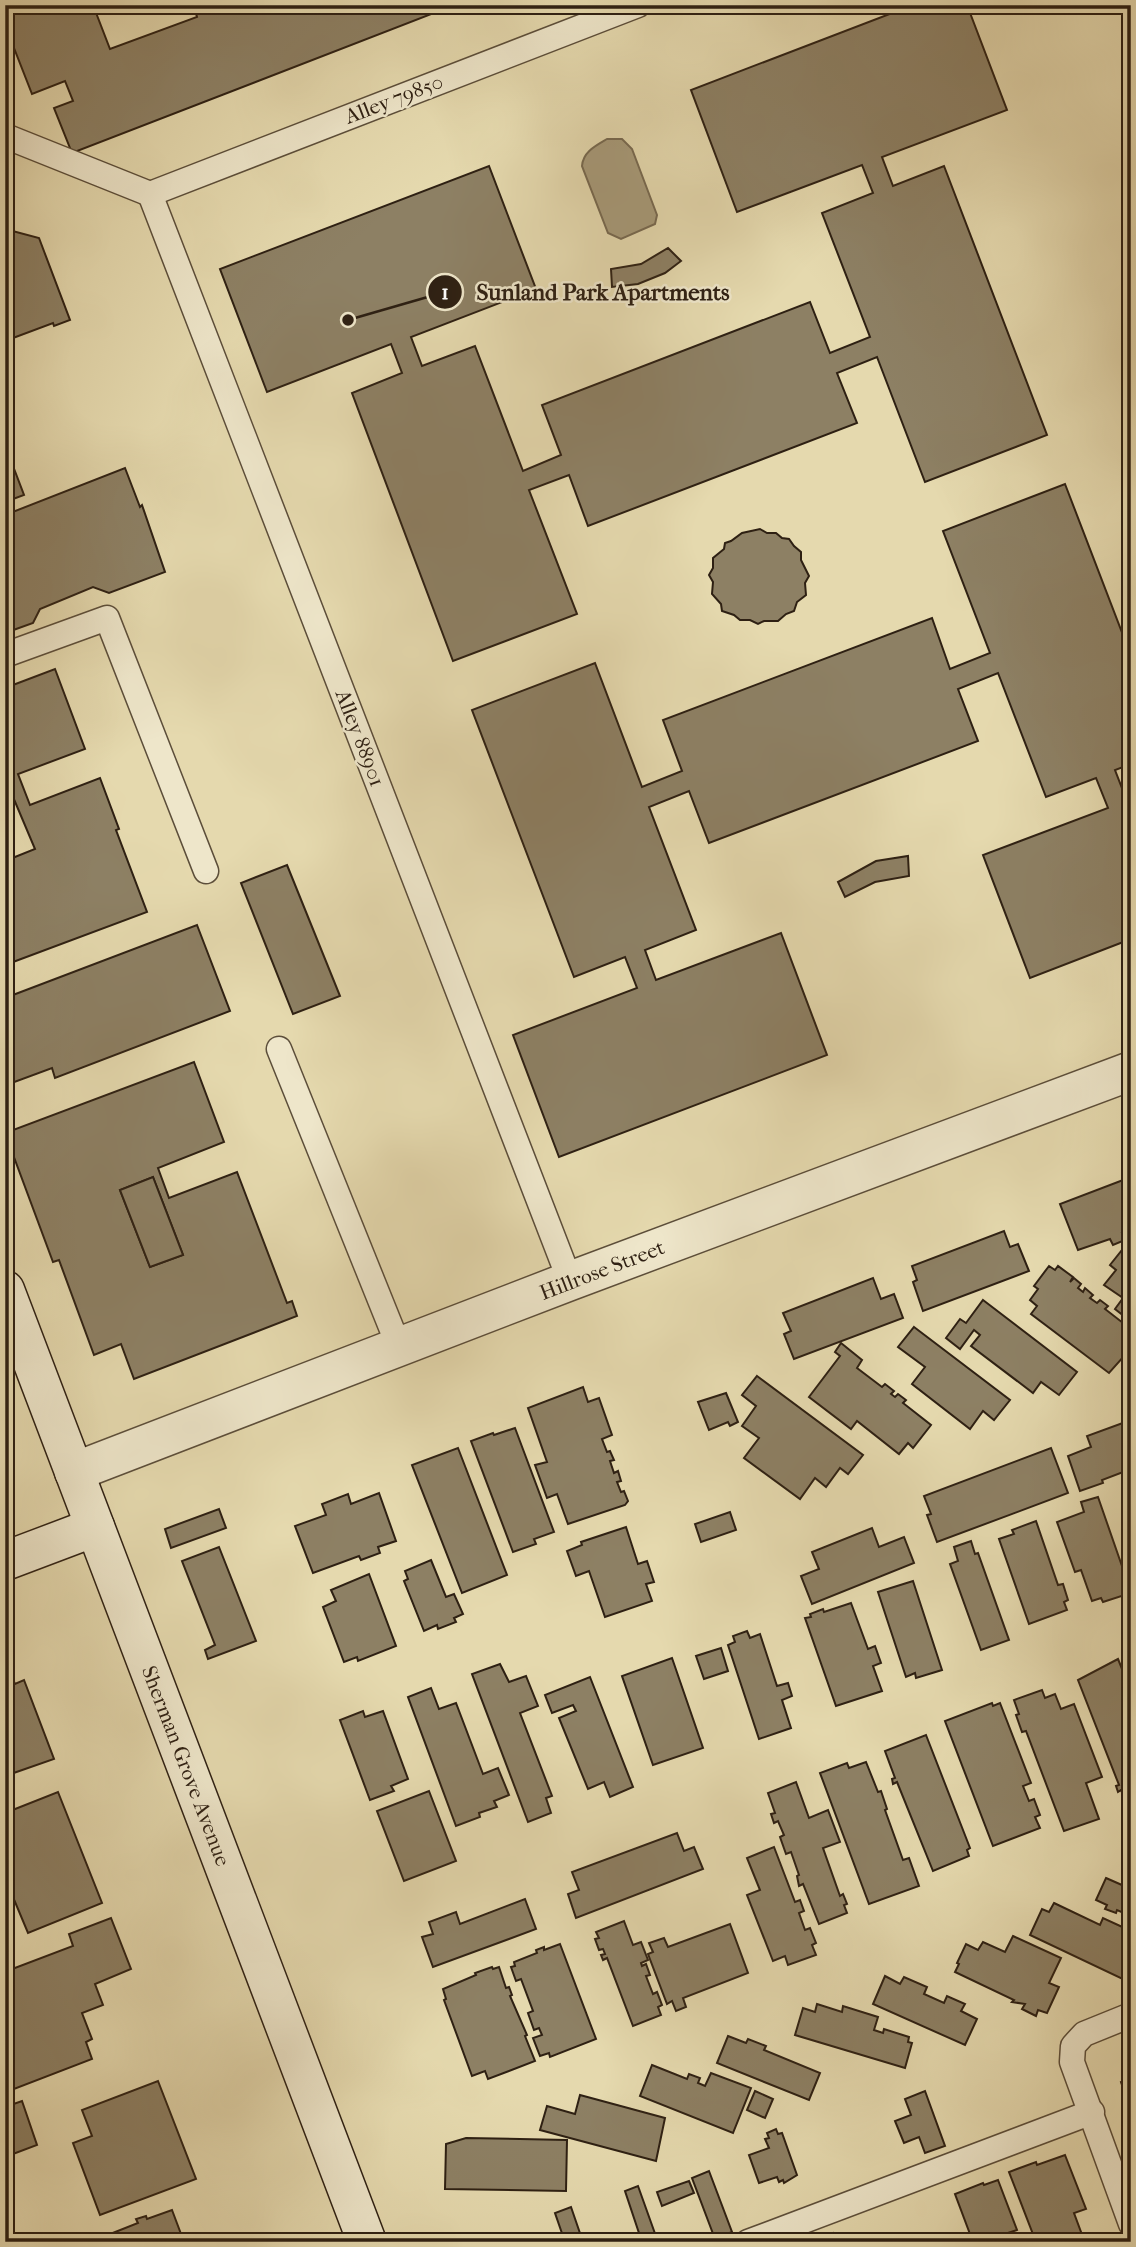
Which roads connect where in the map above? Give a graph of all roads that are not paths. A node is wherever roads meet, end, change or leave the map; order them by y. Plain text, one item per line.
1 (638, 5) edge
2 (5, 136) edge
3 (150, 194) junction
4 (5, 655) edge
5 (206, 871) dead end
6 (279, 1049) dead end
7 (1131, 1071) edge
8 (570, 1281) junction
9 (5, 1290) edge
10 (399, 1347) junction
11 (74, 1472) junction
12 (95, 1527) junction
13 (5, 1561) edge
14 (1131, 2015) edge
15 (1091, 2112) junction
16 (1131, 2224) edge
17 (367, 2242) edge
18 (748, 2242) edge

1 - 3 lane, Alley 79850
2 - 3 lane
3 - 8 lane, Alley 88901
4 - 5 lane
6 - 10 lane
7 - 8 street, Hillrose Street
8 - 10 street, Hillrose Street
9 - 11 street, Sherman Grove Avenue
10 - 11 street, Hillrose Street
11 - 12 street, Sherman Grove Avenue
12 - 13 street
12 - 17 street, Sherman Grove Avenue
14 - 15 lane
15 - 16 lane
15 - 18 lane

